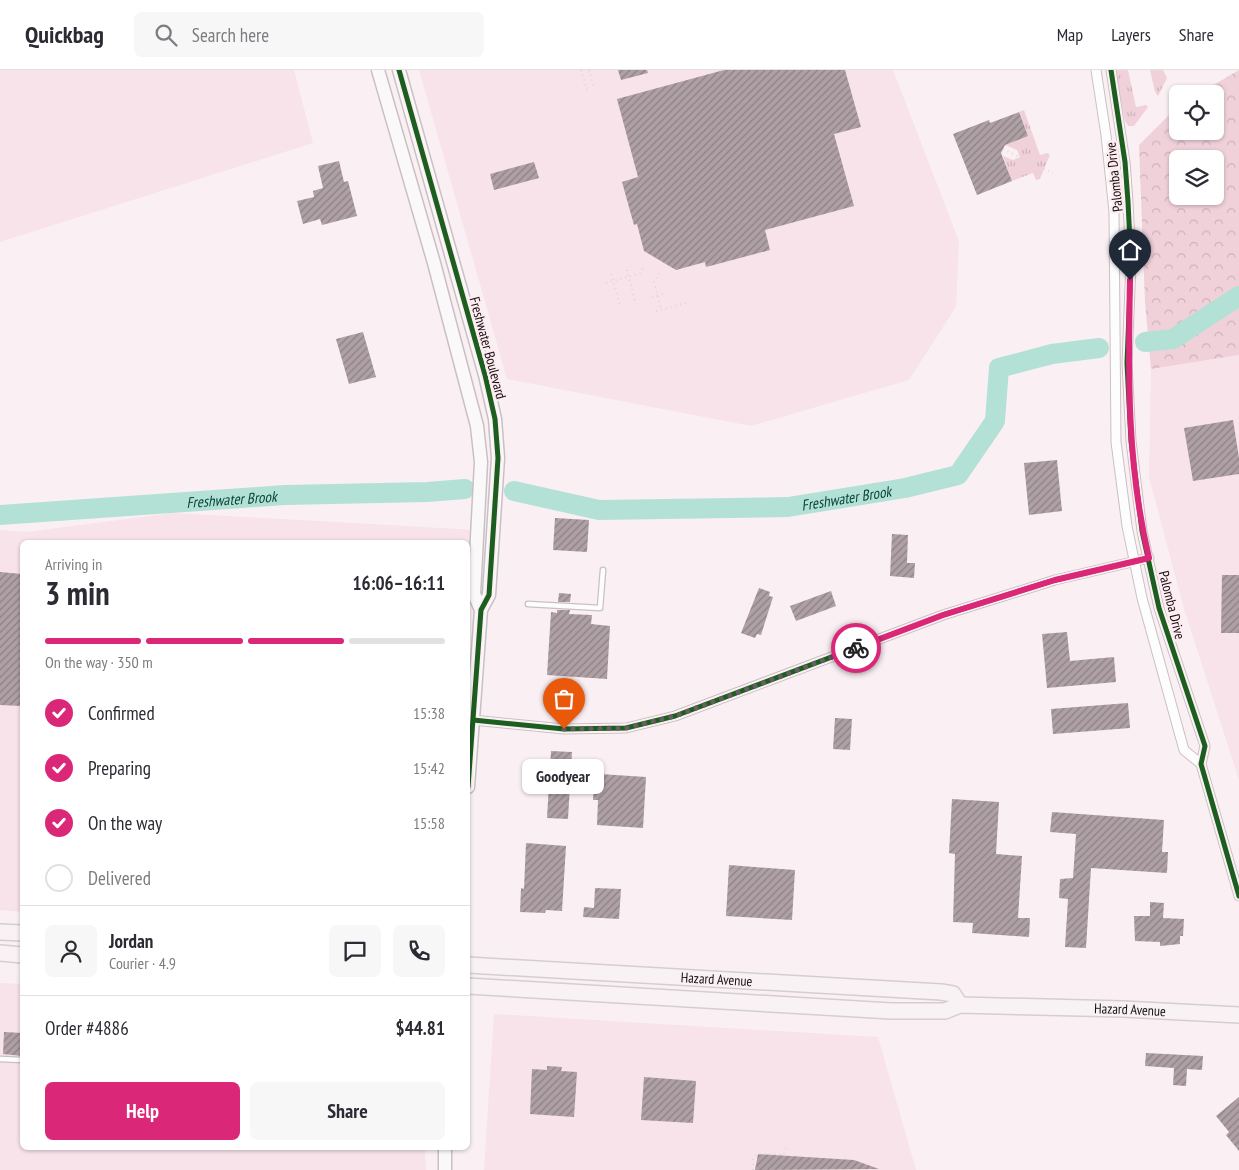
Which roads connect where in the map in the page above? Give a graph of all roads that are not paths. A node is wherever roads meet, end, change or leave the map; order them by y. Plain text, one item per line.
1 (378, 70) edge
2 (399, 70) edge
3 (1096, 70) edge
4 (1110, 70) edge
5 (1123, 148) junction
6 (1108, 151) junction
7 (453, 258) junction
8 (434, 263) junction
9 (1115, 403) junction
10 (1129, 404) junction
11 (1149, 558) junction
12 (1134, 562) junction
13 (603, 570) dead end
14 (528, 604) dead end
15 (481, 610) junction
16 (473, 720) junction
17 (470, 760) edge
18 (1201, 764) junction
19 (1239, 896) edge
20 (0, 932) edge
21 (20, 933) edge
22 (0, 953) edge
23 (20, 955) edge
24 (470, 965) edge
25 (470, 986) edge
26 (817, 986) junction
27 (772, 1005) junction
28 (960, 1005) junction
29 (1239, 1015) edge
30 (0, 1058) edge
31 (20, 1060) edge
32 (445, 1150) edge
33 (445, 1170) edge

1 - 8 street, Freshwater Boulevard
2 - 7 street, Freshwater Boulevard
3 - 6 street, Palomba Drive
4 - 5 street, Palomba Drive
5 - 6 street, Palomba Drive
5 - 10 street, Palomba Drive
6 - 9 street, Palomba Drive
7 - 8 street
7 - 15 street, Freshwater Boulevard
8 - 15 street, Freshwater Boulevard
9 - 10 street
9 - 12 street, Palomba Drive
10 - 11 street, Palomba Drive
11 - 12 street
11 - 18 street, Palomba Drive
12 - 16 street
12 - 18 street, Palomba Drive
13 - 14 lane
15 - 16 street, Freshwater Boulevard
16 - 17 street, Freshwater Boulevard
18 - 19 street, Palomba Drive
20 - 21 main road
22 - 23 main road
24 - 26 main road, Hazard Avenue
25 - 27 main road, Hazard Avenue
26 - 27 main road
26 - 28 main road, Hazard Avenue
27 - 28 main road, Hazard Avenue
28 - 29 main road, Hazard Avenue
30 - 31 lane
32 - 33 street

